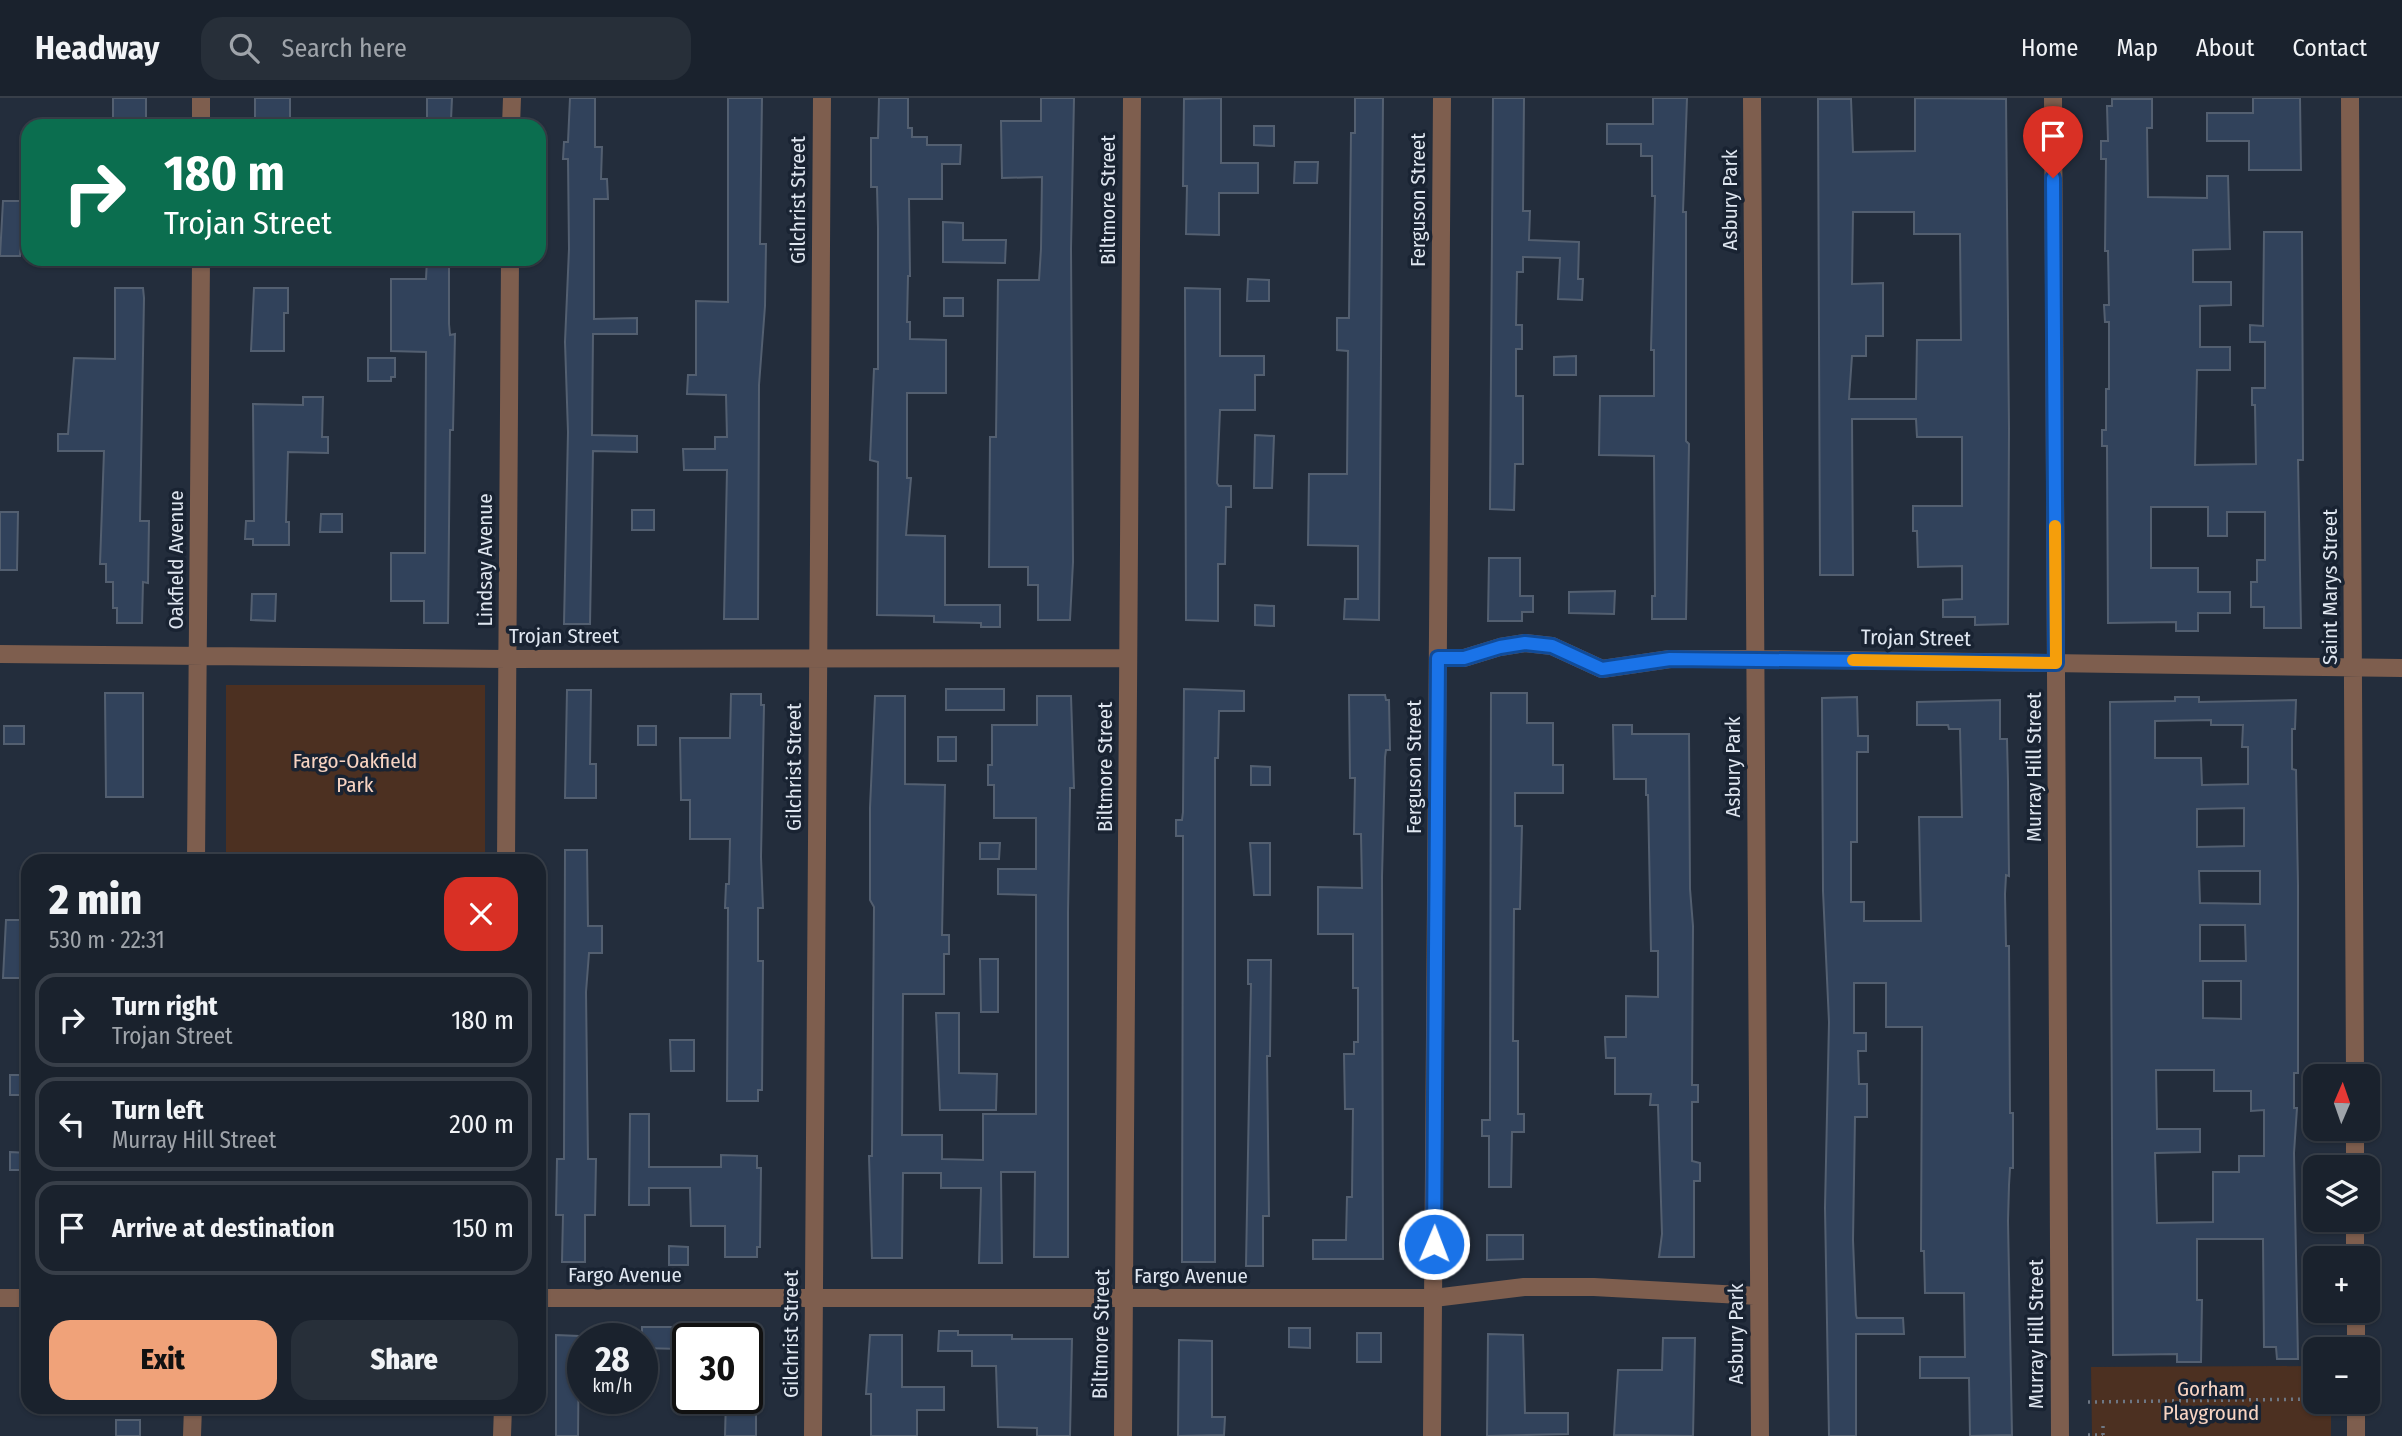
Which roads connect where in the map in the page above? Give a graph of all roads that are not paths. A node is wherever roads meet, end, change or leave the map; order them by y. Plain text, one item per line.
1 (201, 98) edge
2 (512, 98) edge
3 (822, 98) edge
4 (1132, 98) edge
5 (1442, 98) edge
6 (1752, 98) edge
7 (2053, 98) edge
8 (2350, 98) edge
9 (201, 119) edge
10 (511, 119) edge
11 (201, 266) edge
12 (510, 266) edge
13 (0, 654) edge
14 (198, 654) junction
15 (1128, 658) junction
16 (1438, 658) junction
17 (507, 659) junction
18 (818, 659) junction
19 (1756, 659) junction
20 (2056, 663) junction
21 (2353, 668) junction
22 (2402, 668) edge
23 (196, 854) edge
24 (506, 854) edge
25 (2355, 1064) edge
26 (1759, 1296) junction
27 (0, 1298) edge
28 (21, 1298) edge
29 (546, 1298) edge
30 (1433, 1298) junction
31 (814, 1299) junction
32 (1124, 1299) junction
33 (192, 1414) edge
34 (503, 1414) edge
35 (2356, 1414) edge
36 (192, 1436) edge
37 (502, 1436) edge
38 (813, 1436) edge
39 (1123, 1436) edge
40 (1432, 1436) edge
41 (1760, 1436) edge
42 (2060, 1436) edge
43 (2356, 1436) edge

1 - 9 street
2 - 10 street
3 - 18 street, Gilchrist Street
4 - 15 street, Biltmore Street
5 - 16 street, Ferguson Street
6 - 19 street, Asbury Park
7 - 20 street, Murray Hill Street
8 - 21 street, Saint Marys Street
11 - 14 street, Oakfield Avenue
12 - 17 street, Lindsay Avenue
13 - 14 street, Trojan Street
14 - 17 street, Trojan Street
14 - 23 street, Oakfield Avenue
15 - 18 street, Trojan Street
15 - 32 street, Biltmore Street
16 - 19 street, Trojan Street
16 - 30 street, Ferguson Street
17 - 18 street, Trojan Street
17 - 24 street, Lindsay Avenue
18 - 31 street, Gilchrist Street
19 - 20 street, Trojan Street
19 - 26 street, Asbury Park
20 - 21 street, Trojan Street
20 - 42 street, Murray Hill Street
21 - 22 street, Trojan Street
21 - 25 street, Saint Marys Street
26 - 30 street, Fargo Avenue
26 - 41 street, Asbury Park
27 - 28 street
29 - 31 street, Fargo Avenue
30 - 32 street, Fargo Avenue
30 - 40 street, Ferguson Street
31 - 32 street, Fargo Avenue
31 - 38 street, Gilchrist Street
32 - 39 street, Biltmore Street
33 - 36 street
34 - 37 street
35 - 43 street

